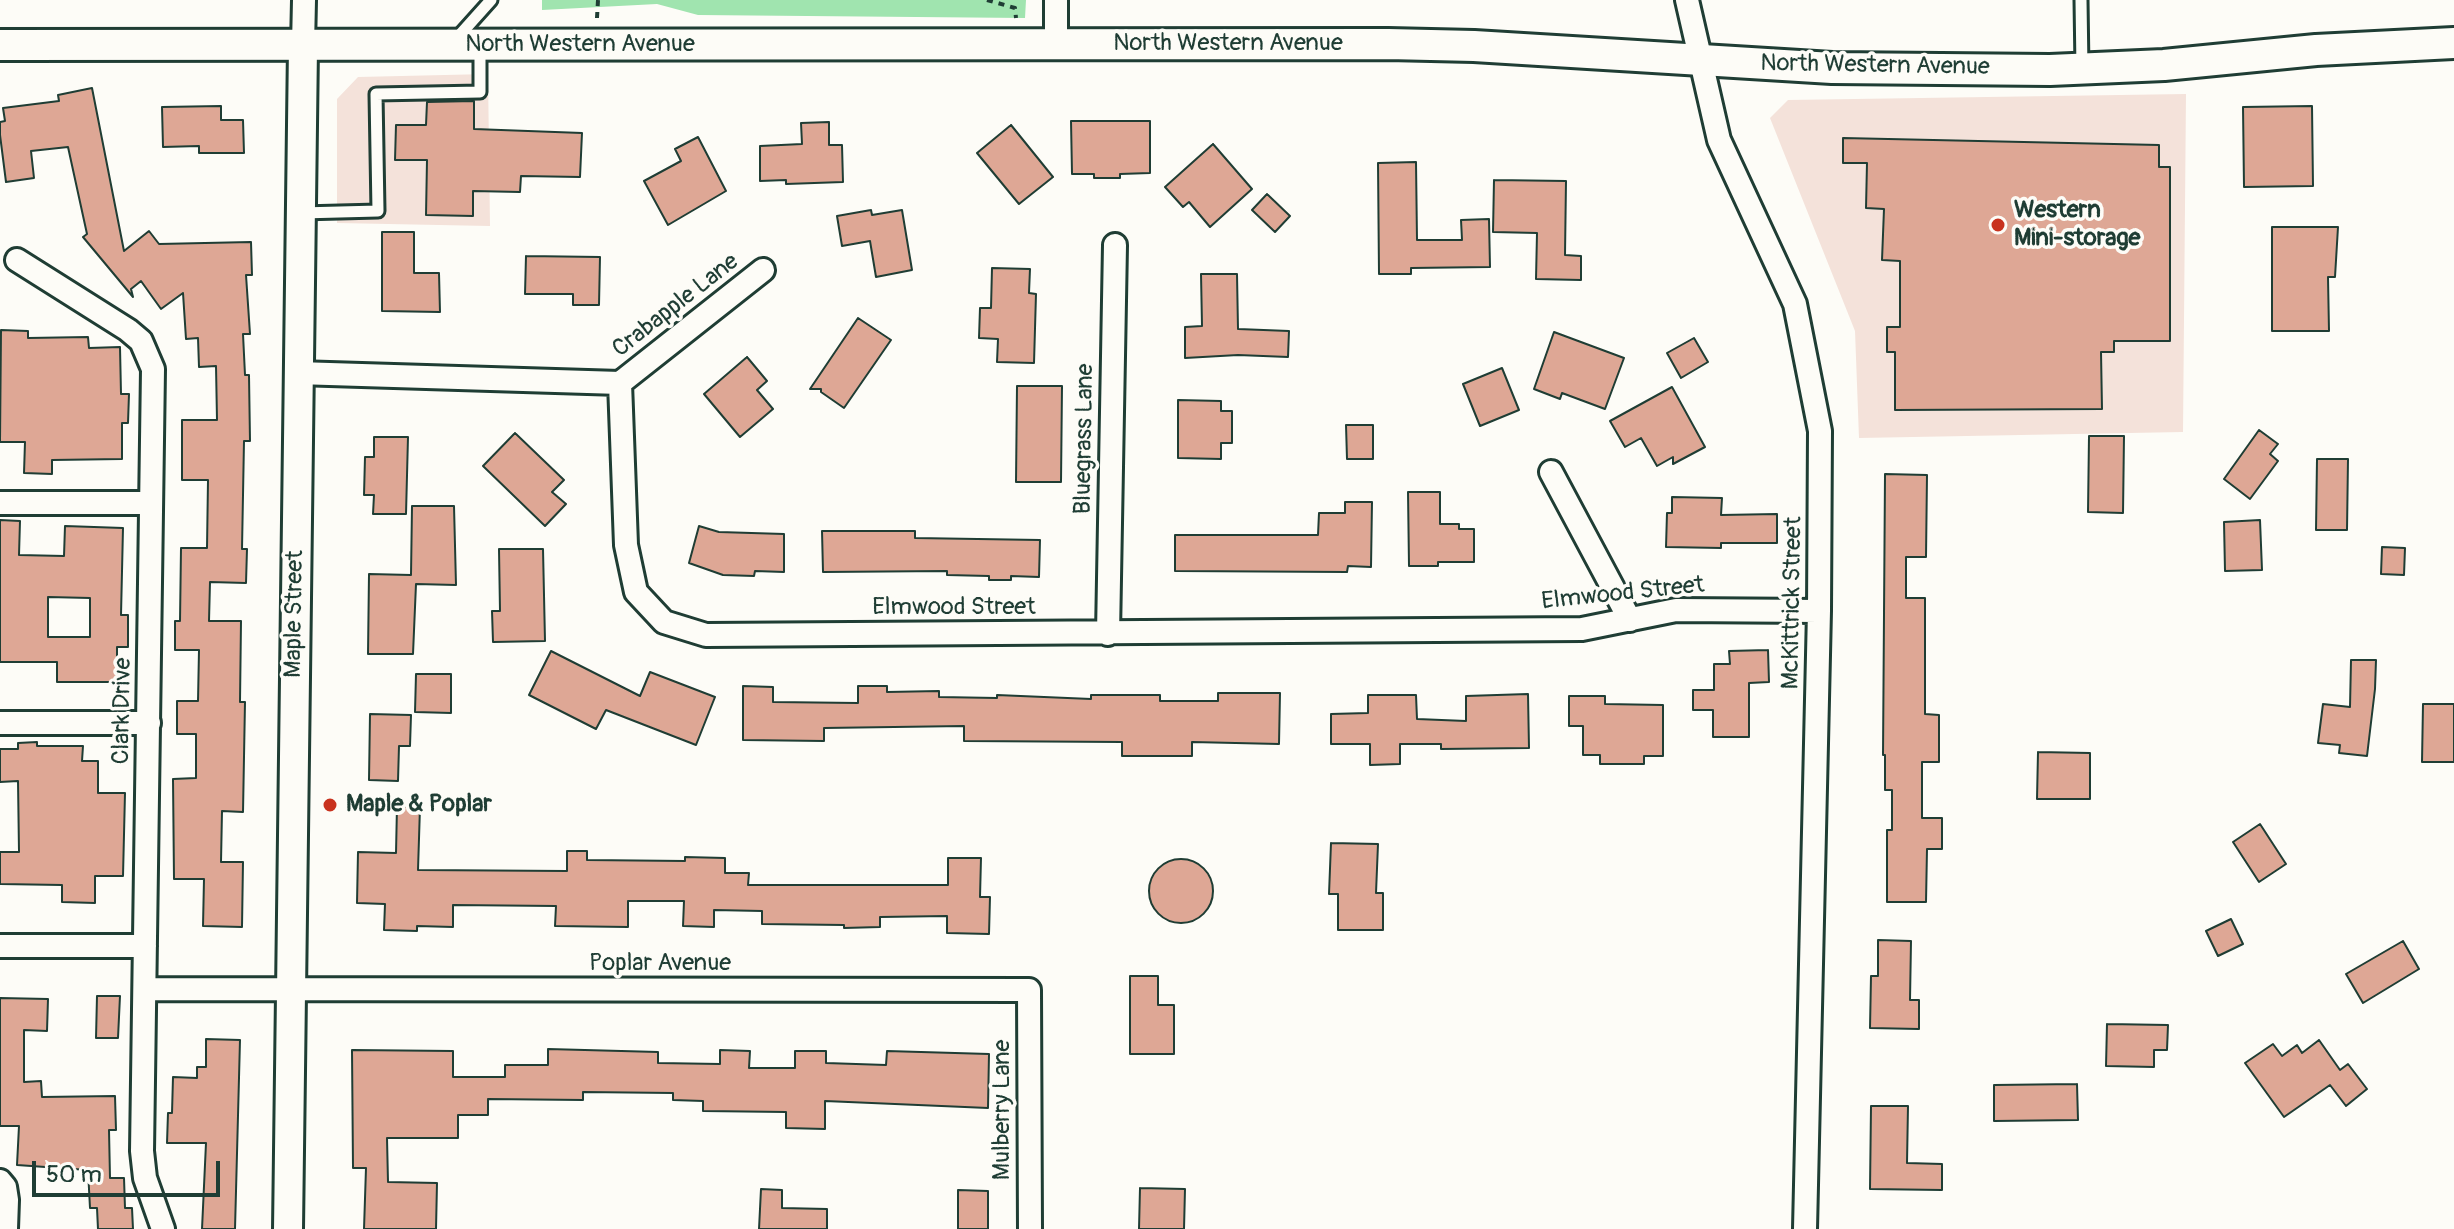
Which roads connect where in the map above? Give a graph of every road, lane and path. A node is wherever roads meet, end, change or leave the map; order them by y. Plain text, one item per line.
1 (304, 0) edge
2 (491, 0) edge
3 (987, 0) edge
4 (1056, 0) edge
5 (1687, 0) edge
6 (2081, 0) edge
7 (1016, 18) dead end
8 (2454, 43) edge
9 (1056, 44) junction
10 (0, 45) edge
11 (465, 45) junction
12 (303, 46) junction
13 (1702, 61) junction
14 (2082, 68) junction
15 (300, 213) junction
16 (1115, 245) dead end
17 (17, 260) dead end
18 (763, 270) dead end
19 (297, 373) junction
20 (620, 383) junction
21 (1551, 472) dead end
22 (0, 503) edge
23 (151, 503) junction
24 (1819, 611) junction
25 (1630, 620) junction
26 (1108, 634) junction
27 (0, 723) edge
28 (149, 723) junction
29 (0, 946) edge
30 (145, 946) junction
31 (145, 989) junction
32 (292, 990) junction
33 (1029, 990) joint
34 (0, 1181) edge
35 (6, 1229) edge
36 (163, 1229) edge
37 (288, 1229) edge
38 (1030, 1229) edge
39 (1805, 1229) edge

1 - 12 street, Maple Street
2 - 11 lane
3 - 7 path
4 - 9 street
5 - 13 street, McKittrick Street
6 - 14 lane
8 - 14 main road, North Western Avenue
9 - 11 main road, North Western Avenue
9 - 13 main road, North Western Avenue
10 - 12 main road, North Western Avenue
11 - 12 main road, North Western Avenue
11 - 15 lane
12 - 15 street, Maple Street
13 - 14 main road, North Western Avenue
13 - 24 street, McKittrick Street
15 - 19 street, Maple Street
16 - 26 street, Bluegrass Lane
17 - 23 street, Clark Drive
18 - 20 street, Crabapple Lane
19 - 20 street
19 - 32 street, Maple Street
20 - 26 street, Elmwood Street
21 - 25 street
22 - 23 street
23 - 28 street, Clark Drive
24 - 25 street, Elmwood Street
24 - 39 street, McKittrick Street
25 - 26 street, Elmwood Street
27 - 28 street
28 - 30 street, Clark Drive
29 - 30 street
30 - 31 street, Clark Drive
31 - 32 street, Poplar Avenue
31 - 36 street, Clark Drive
32 - 33 street, Poplar Avenue
32 - 37 street, Maple Street
33 - 38 street, Mulberry Lane
34 - 35 street

